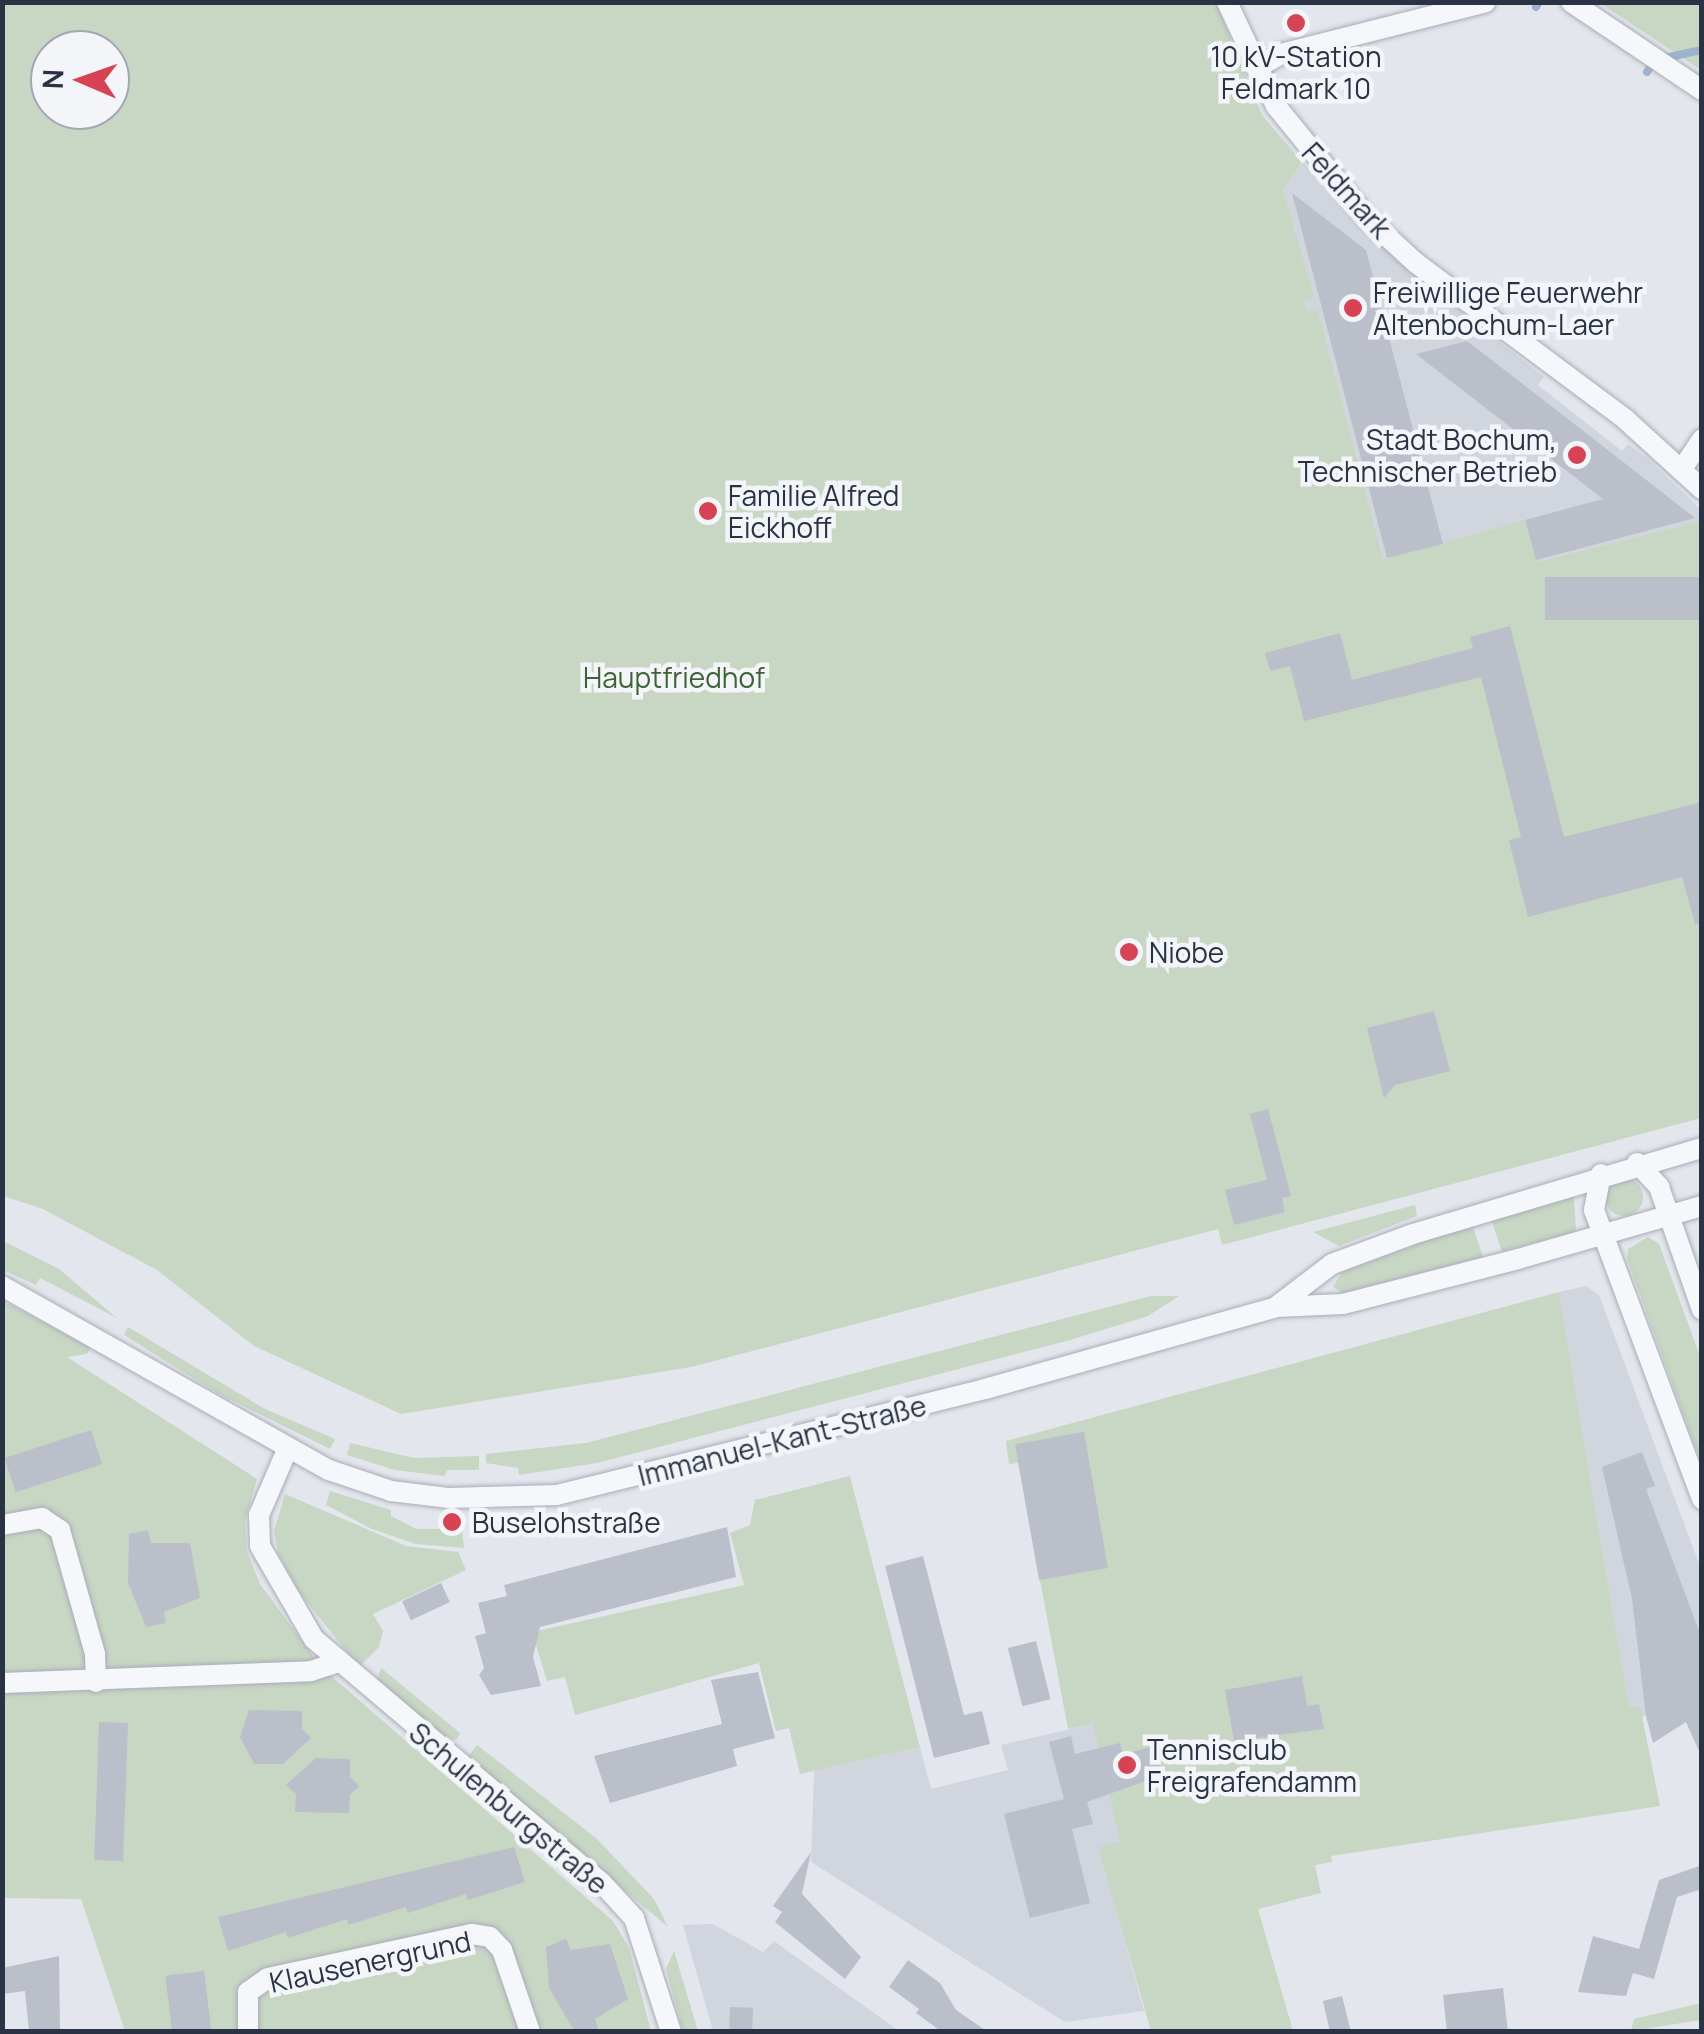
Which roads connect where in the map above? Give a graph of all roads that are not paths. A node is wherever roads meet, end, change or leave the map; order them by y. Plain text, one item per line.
1 (1226, 2) edge
2 (1486, 2) edge
3 (1571, 2) edge
4 (1256, 68) junction
5 (1702, 90) edge
6 (1702, 439) edge
7 (1682, 469) junction
8 (1702, 489) edge
9 (1702, 1148) edge
10 (1636, 1163) junction
11 (1601, 1174) junction
12 (1702, 1206) edge
13 (1668, 1216) junction
14 (1602, 1236) junction
15 (2, 1286) edge
16 (1276, 1307) junction
17 (1702, 1310) edge
18 (286, 1450) junction
19 (1702, 1499) edge
20 (2, 1525) edge
21 (336, 1663) junction
22 (96, 1682) junction
23 (2, 1684) edge
24 (248, 2032) edge
25 (530, 2032) edge
26 (671, 2032) edge

1 - 4 street, Feldmark
2 - 4 street
3 - 5 street
4 - 7 street, Feldmark
6 - 7 street
7 - 8 street, Feldmark
9 - 10 street, Immanuel-Kant-Straße
10 - 11 street, Immanuel-Kant-Straße
10 - 13 street
11 - 14 street
11 - 16 street, Immanuel-Kant-Straße
12 - 13 street, Immanuel-Kant-Straße
13 - 14 street, Immanuel-Kant-Straße
13 - 17 street
14 - 16 street, Immanuel-Kant-Straße
14 - 19 street
15 - 18 street
16 - 18 street, Immanuel-Kant-Straße
18 - 21 street, Schulenburgstraße
20 - 22 street
21 - 22 street
21 - 26 street, Schulenburgstraße
22 - 23 street
24 - 25 street, Klausenergrund

